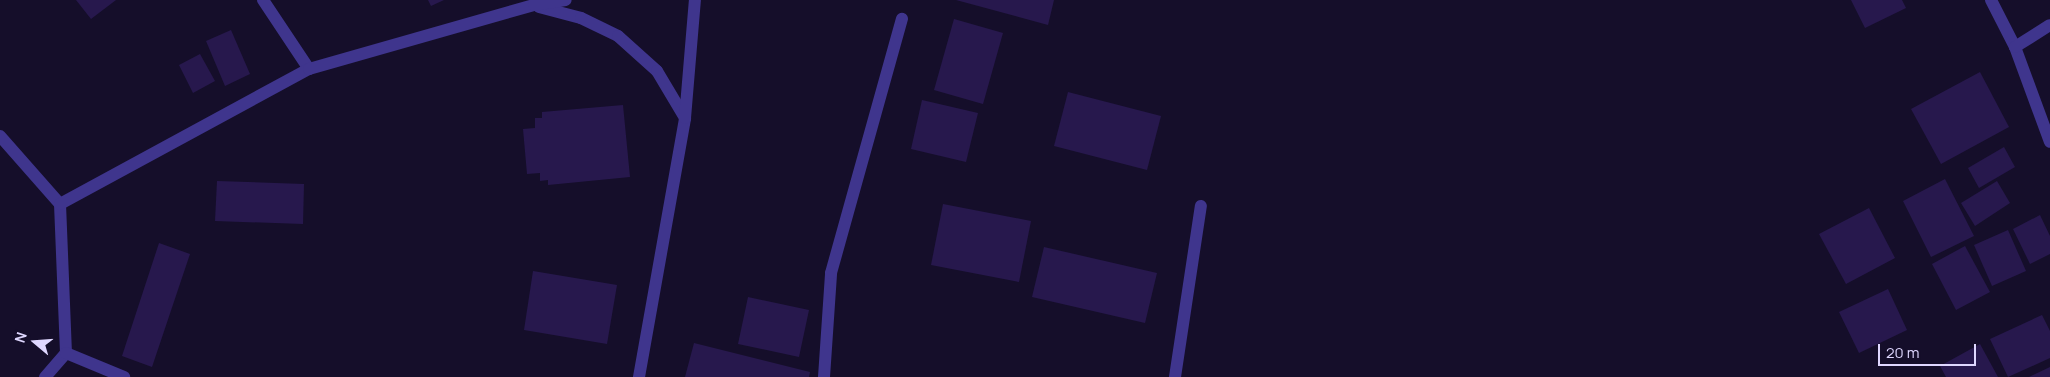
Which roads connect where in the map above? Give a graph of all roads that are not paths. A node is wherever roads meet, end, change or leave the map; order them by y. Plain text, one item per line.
1 (263, 0) edge
2 (566, 0) edge
3 (695, 0) edge
4 (1991, 0) edge
5 (534, 5) junction
6 (902, 19) dead end
7 (2050, 25) edge
8 (2015, 47) junction
9 (309, 69) junction
10 (685, 118) junction
11 (0, 136) edge
12 (2050, 142) edge
13 (60, 204) junction
14 (1200, 206) dead end
15 (66, 353) junction
16 (45, 377) edge
17 (124, 377) edge
18 (639, 377) edge
19 (824, 377) edge
20 (1175, 377) edge

1 - 9 street
2 - 5 street
3 - 10 street
4 - 8 street
5 - 9 street
5 - 10 street
6 - 19 street
7 - 8 street
8 - 12 street
9 - 13 street
10 - 18 street
11 - 13 street
13 - 15 street
14 - 20 street
15 - 16 street
15 - 17 street

